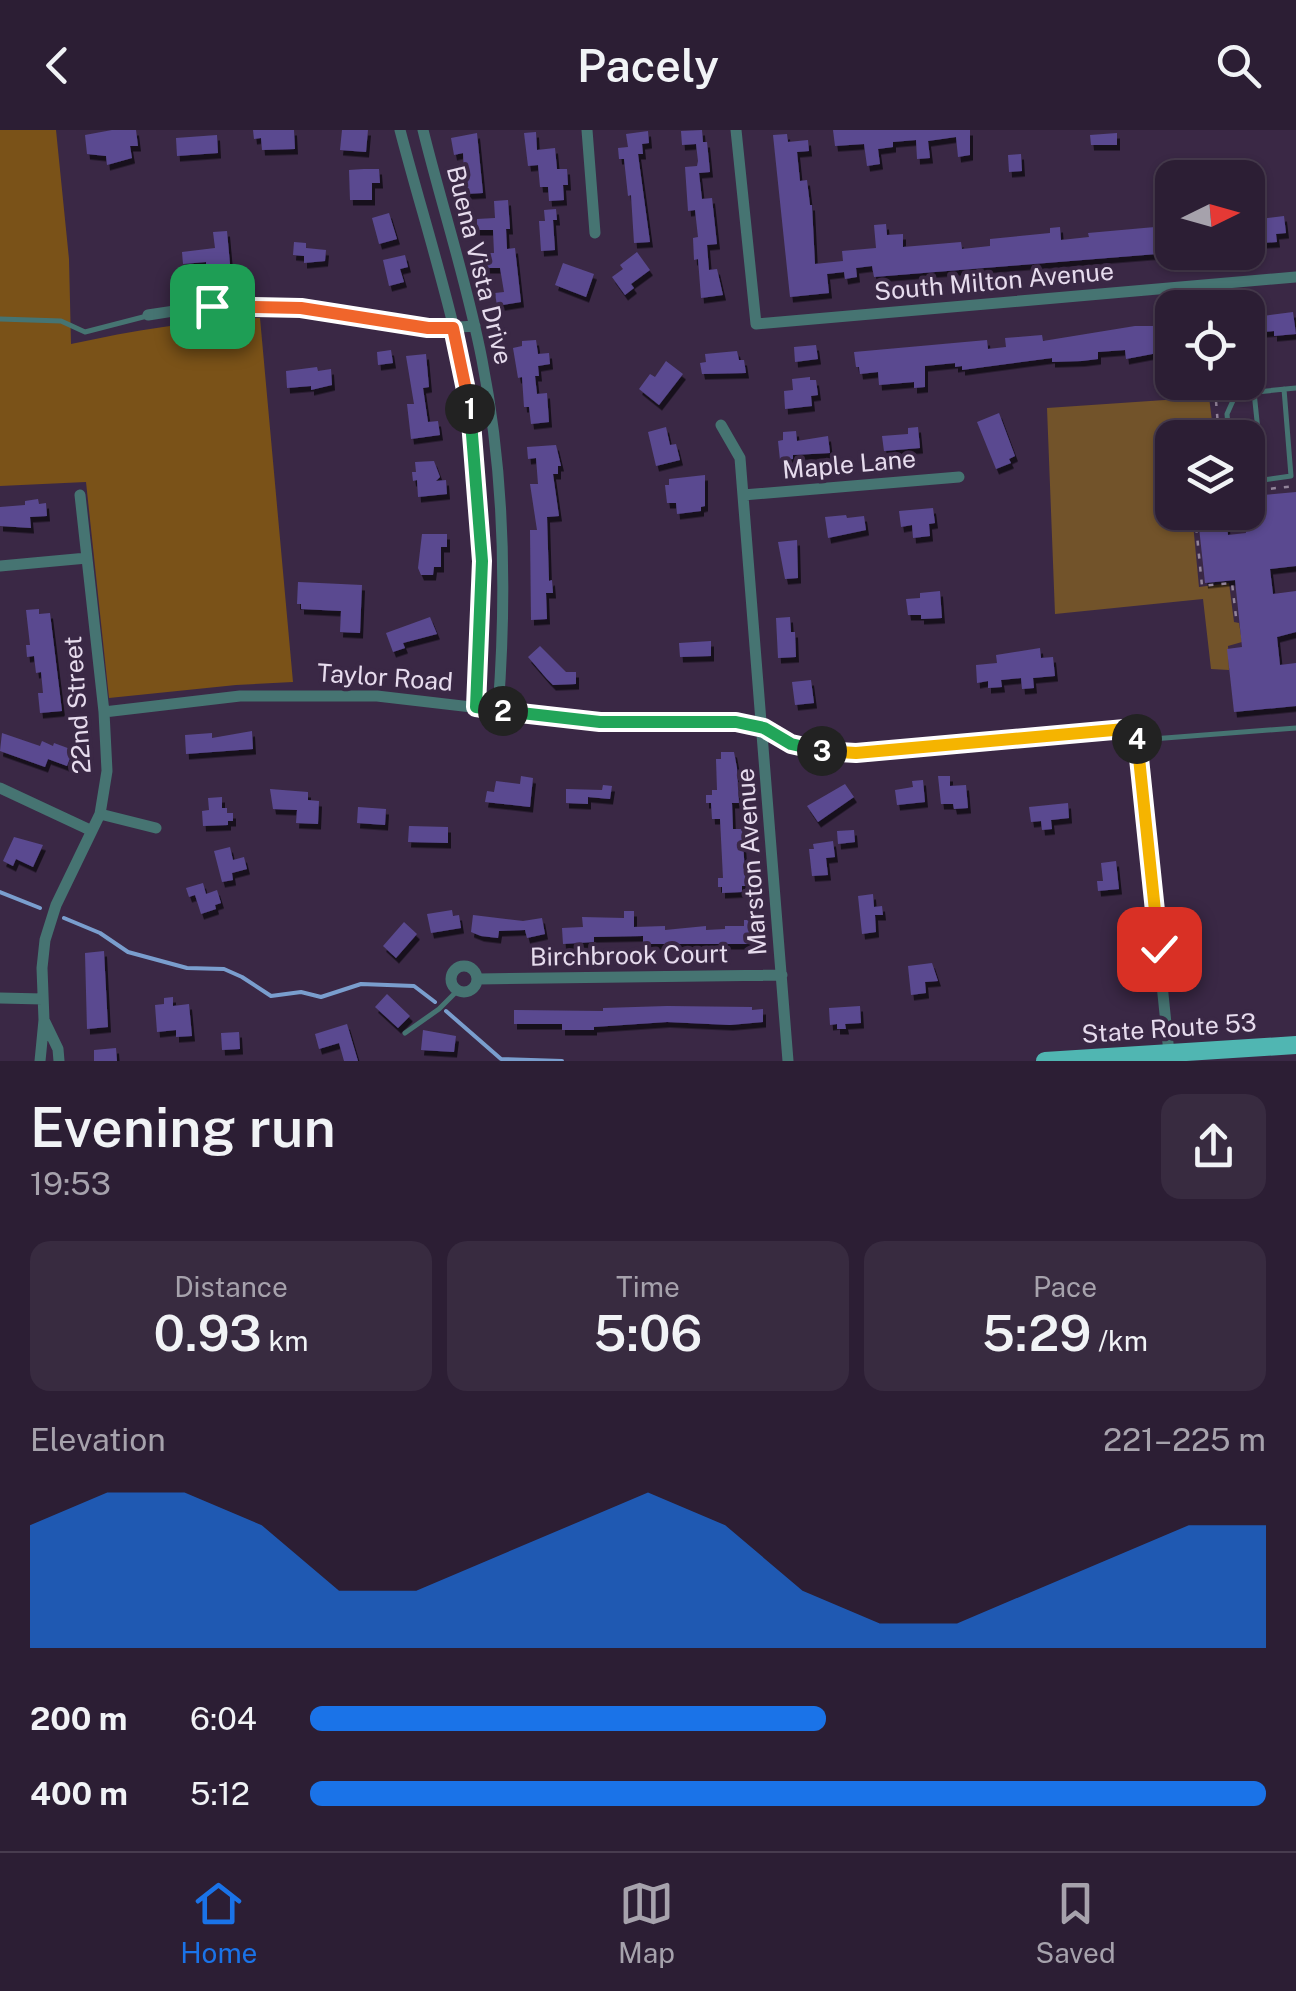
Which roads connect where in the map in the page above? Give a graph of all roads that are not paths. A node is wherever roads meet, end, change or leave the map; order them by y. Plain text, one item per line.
1 (400, 130) edge
2 (423, 130) edge
3 (587, 130) edge
4 (736, 130) edge
5 (595, 232) dead end
6 (1296, 277) edge
7 (148, 315) joint
8 (0, 319) edge
9 (474, 326) junction
10 (453, 328) junction
11 (1296, 388) edge
12 (1284, 389) junction
13 (1265, 391) edge
14 (721, 424) dead end
15 (959, 477) dead end
16 (1265, 480) edge
17 (80, 495) dead end
18 (743, 496) junction
19 (87, 558) junction
20 (0, 566) edge
21 (476, 707) junction
22 (498, 710) junction
23 (104, 712) junction
24 (764, 728) junction
25 (1296, 728) edge
26 (1137, 734) junction
27 (0, 788) edge
28 (100, 814) junction
29 (156, 828) dead end
30 (90, 830) junction
31 (782, 975) junction
32 (478, 980) junction
33 (457, 991) junction
34 (0, 998) edge
35 (43, 999) junction
36 (44, 1020) junction
37 (404, 1033) dead end
38 (1296, 1046) edge
39 (1169, 1054) junction
40 (1120, 1059) edge
41 (40, 1061) edge
42 (59, 1061) edge
43 (788, 1061) edge
44 (1045, 1061) edge

1 - 10 street, Buena Vista Drive
2 - 9 street, Buena Vista Drive
3 - 5 street
4 - 6 street, South Milton Avenue
7 - 8 lane
7 - 10 street
9 - 10 street
9 - 22 street, Buena Vista Drive
10 - 21 street, Buena Vista Drive
11 - 12 lane
12 - 13 lane
12 - 16 lane
14 - 18 street, Marston Avenue
15 - 18 street, Maple Lane
17 - 19 street, 22nd Street
18 - 24 street, Marston Avenue
19 - 20 street
19 - 23 street, 22nd Street
21 - 22 street, Taylor Road
21 - 23 street, Taylor Road
22 - 24 street, Taylor Road
23 - 28 street, 22nd Street
24 - 26 street, Taylor Road
24 - 31 street, Marston Avenue
25 - 26 lane
26 - 39 street
27 - 30 street
28 - 29 street
28 - 30 street, 22nd Street
30 - 35 street, 22nd Street
31 - 32 street, Birchbrook Court
31 - 43 street, Marston Avenue
32 - 33 street, Birchbrook Court
32 - 33 street, Birchbrook Court
33 - 37 lane
34 - 35 street
35 - 36 street, 22nd Street
36 - 41 street, 22nd Street
36 - 42 street, 22nd Street
38 - 39 main road, State Route 53
39 - 40 main road, State Route 53
40 - 44 main road, State Route 53

